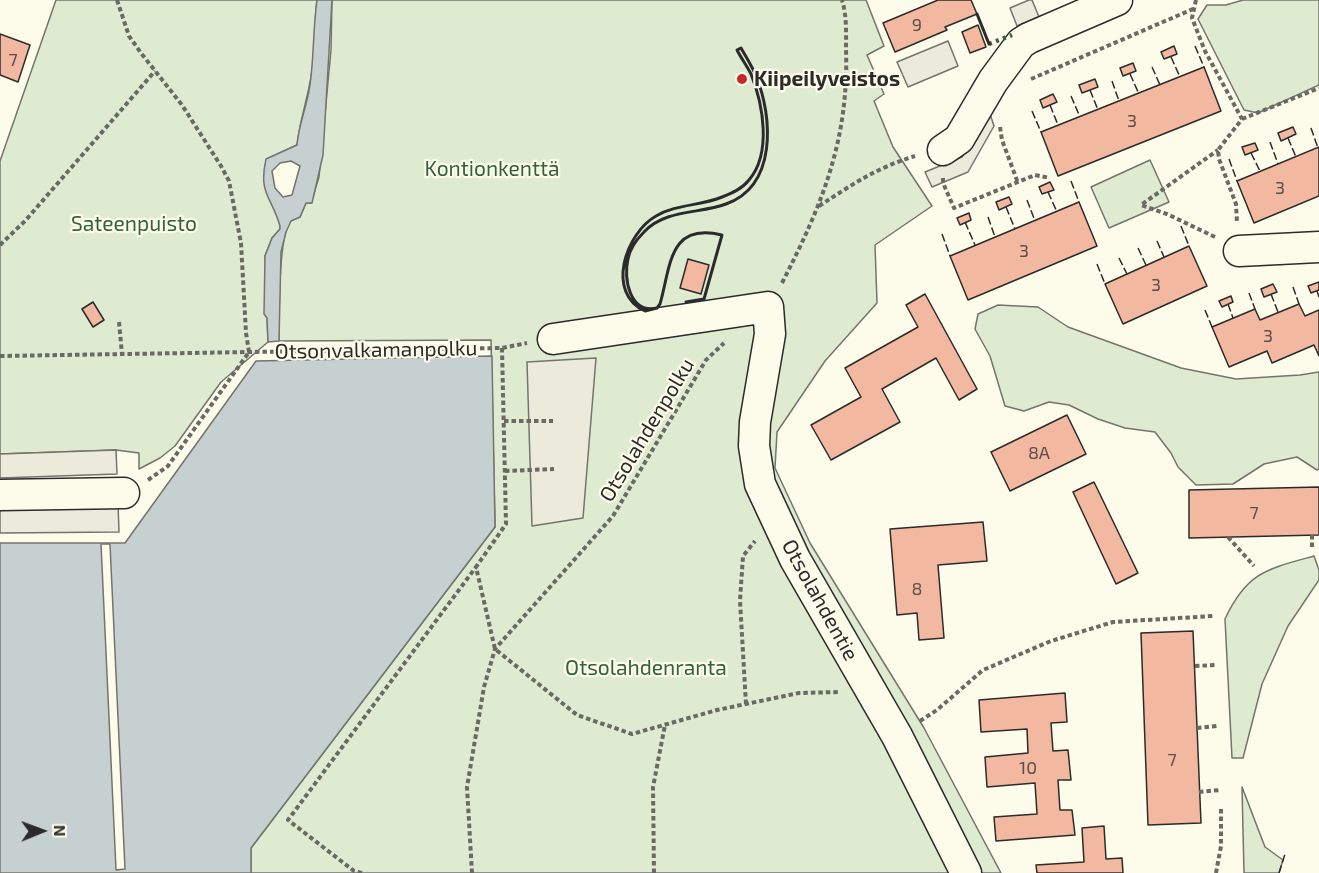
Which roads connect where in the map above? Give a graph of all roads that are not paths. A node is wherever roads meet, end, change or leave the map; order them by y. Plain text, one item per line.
1 (1117, 0) edge
2 (943, 150) road end
3 (1319, 247) edge
4 (1239, 251) road end
5 (553, 339) dead end
6 (124, 493) road end
7 (0, 495) edge
8 (966, 873) edge

1 - 2 street
3 - 4 street
5 - 8 street, Otsolahdentie
6 - 7 street

